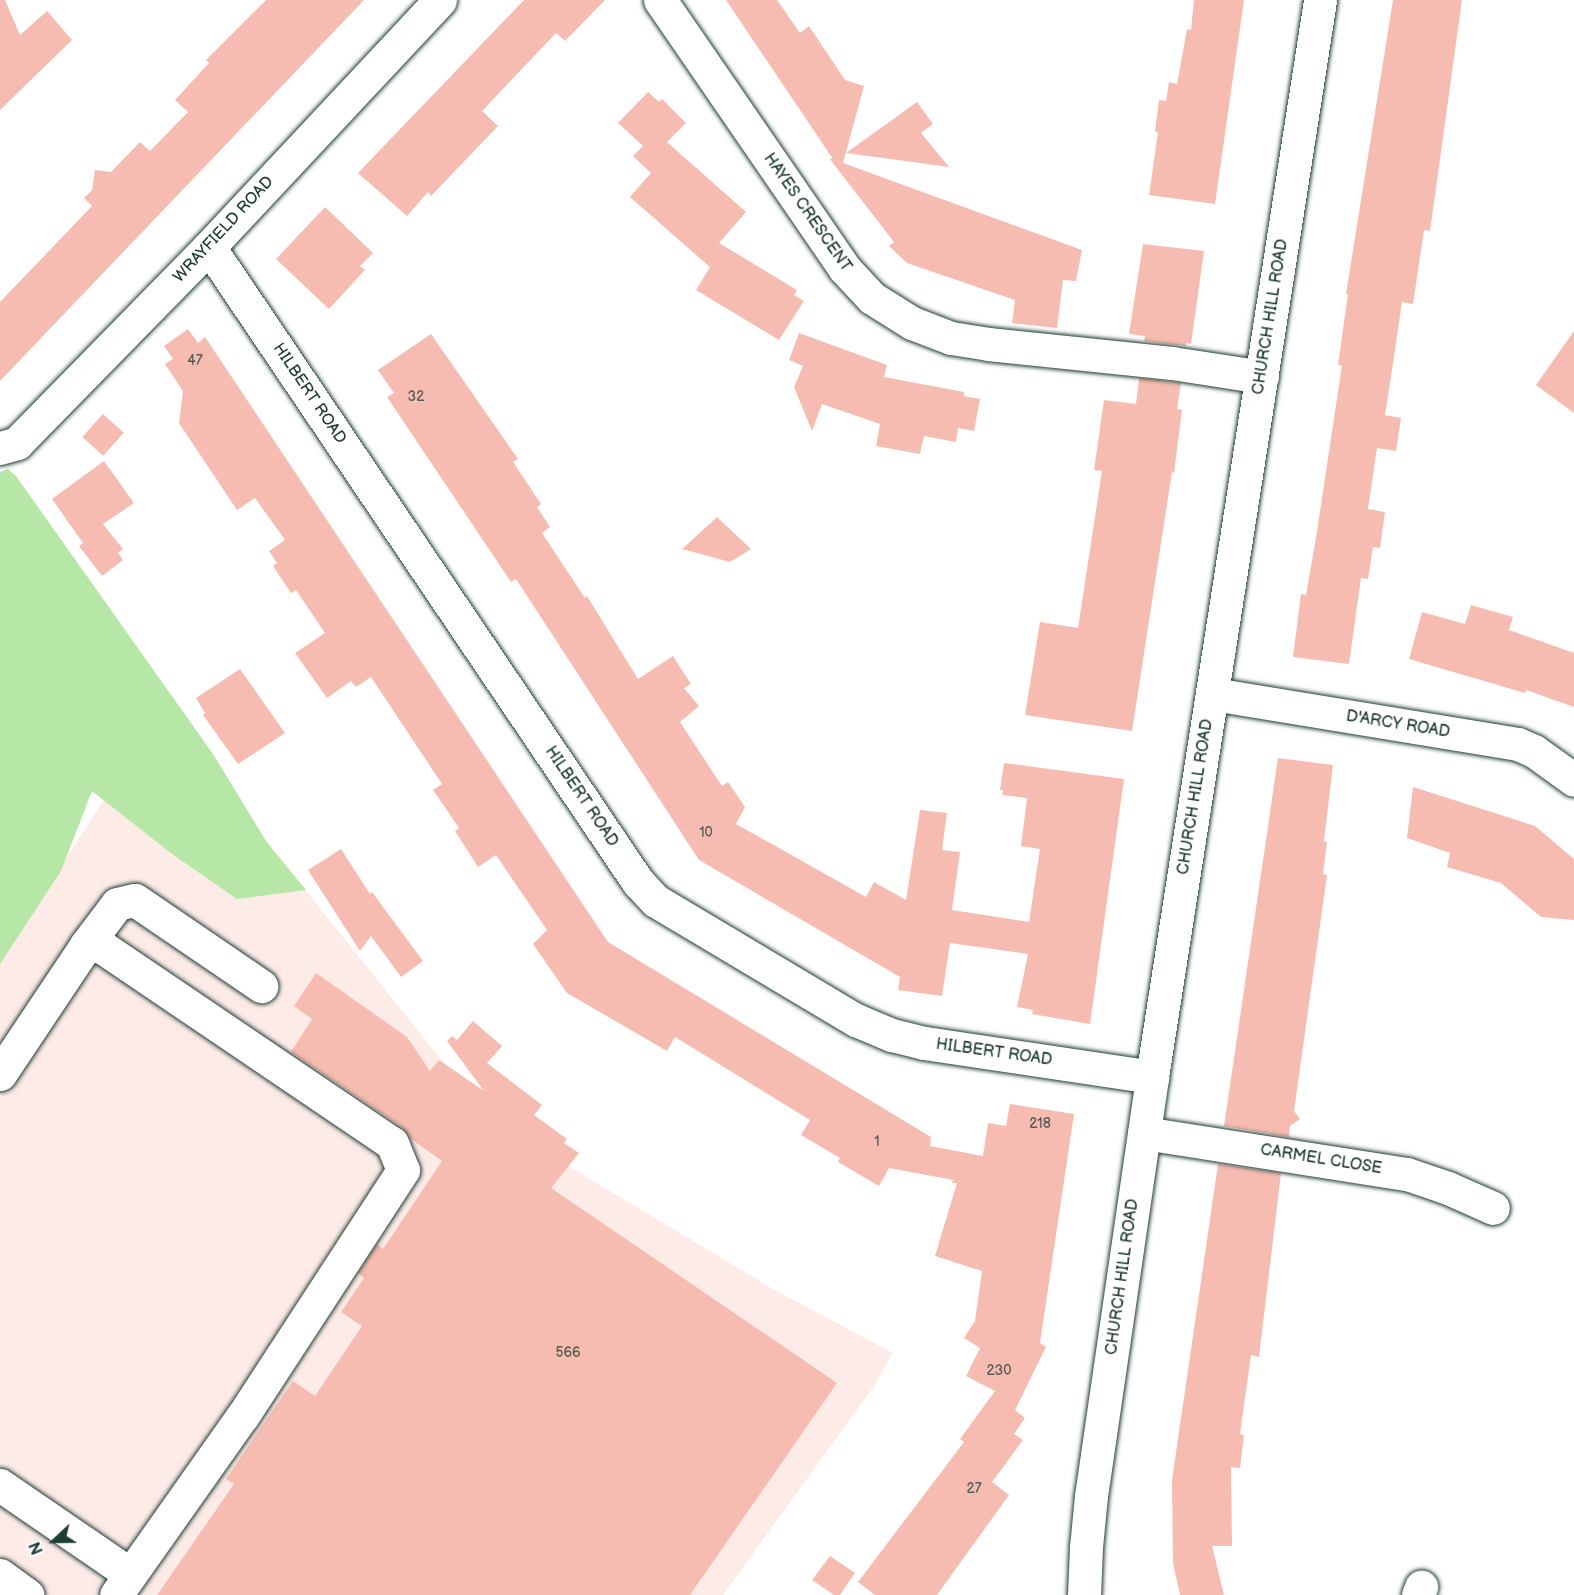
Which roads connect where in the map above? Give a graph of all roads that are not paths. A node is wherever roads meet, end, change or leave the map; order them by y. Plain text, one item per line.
1 (440, 0) edge
2 (660, 0) edge
3 (1320, 0) edge
4 (209, 247) junction
5 (1262, 377) junction
6 (0, 448) edge
7 (1213, 694) junction
8 (1574, 780) edge
9 (86, 945) junction
10 (261, 986) dead end
11 (0, 1074) edge
12 (1152, 1077) junction
13 (1144, 1133) junction
14 (1493, 1208) dead end
15 (0, 1485) edge
16 (0, 1575) edge
17 (123, 1585) edge
18 (28, 1595) edge
19 (1084, 1595) edge

1 - 4 street, WRAYFIELD ROAD
2 - 5 street, HAYES CRESCENT
3 - 5 street, CHURCH HILL ROAD
4 - 6 street, WRAYFIELD ROAD
4 - 12 street, HILBERT ROAD
5 - 7 street, CHURCH HILL ROAD
7 - 8 street, D'ARCY ROAD
7 - 12 street, CHURCH HILL ROAD
9 - 10 street
9 - 11 street
9 - 17 street
12 - 13 street, CHURCH HILL ROAD
13 - 14 street, CARMEL CLOSE
13 - 19 street, CHURCH HILL ROAD
15 - 17 street
16 - 18 street

